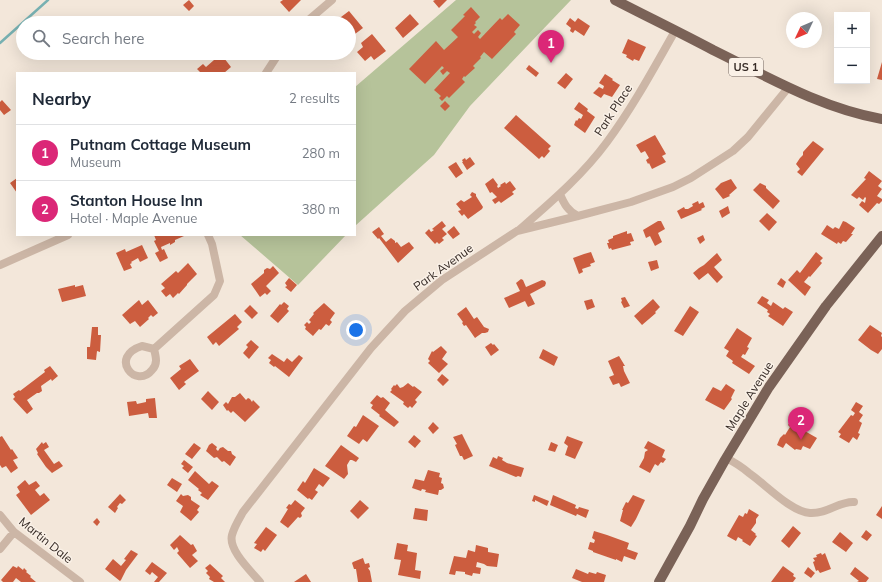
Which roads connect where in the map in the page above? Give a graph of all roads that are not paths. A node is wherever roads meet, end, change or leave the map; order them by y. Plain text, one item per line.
1 (332, 0) edge
2 (615, 0) edge
3 (314, 16) edge
4 (675, 31) junction
5 (275, 60) edge
6 (267, 72) edge
7 (788, 88) junction
8 (882, 119) edge
9 (560, 194) junction
10 (578, 216) junction
11 (517, 231) junction
12 (66, 236) edge
13 (208, 236) edge
14 (882, 236) edge
15 (0, 265) edge
16 (154, 349) dead end
17 (726, 458) junction
18 (854, 502) dead end
19 (0, 515) edge
20 (14, 532) junction
21 (0, 549) edge
22 (80, 582) edge
23 (260, 582) edge
24 (658, 582) edge

1 - 3 street
2 - 4 main road, US 1
4 - 7 main road, US 1
4 - 9 street, Park Place
5 - 6 street
7 - 8 main road, US 1
7 - 10 street, Park Avenue
9 - 10 street
9 - 11 street, Park Place
10 - 11 street, Park Avenue
11 - 23 street, Park Avenue
12 - 15 street
13 - 16 street
14 - 17 main road, Maple Avenue
17 - 18 street
17 - 24 main road, Maple Avenue
19 - 20 street, Martin Dale
20 - 21 street
20 - 22 street, Martin Dale

